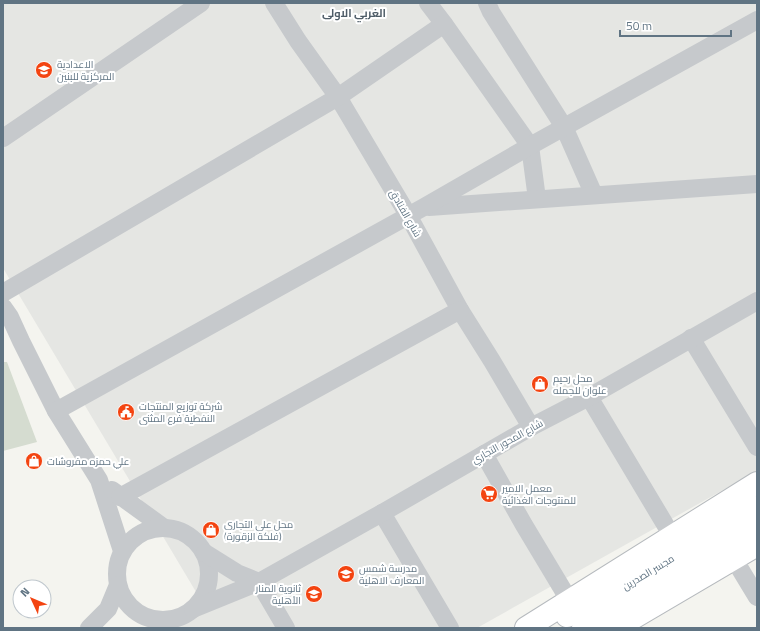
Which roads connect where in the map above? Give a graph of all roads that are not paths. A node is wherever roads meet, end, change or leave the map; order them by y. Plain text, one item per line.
1 (201, 3) edge
2 (274, 3) edge
3 (428, 3) edge
4 (487, 3) edge
5 (757, 20) edge
6 (444, 24) junction
7 (338, 97) junction
8 (564, 127) junction
9 (3, 138) edge
10 (530, 146) junction
11 (757, 184) edge
12 (594, 196) junction
13 (537, 199) junction
14 (424, 207) junction
15 (408, 215) junction
16 (3, 292) edge
17 (757, 300) edge
18 (460, 310) junction
19 (5, 314) edge
20 (691, 338) junction
21 (12, 341) edge
22 (589, 397) junction
23 (56, 411) junction
24 (531, 427) junction
25 (757, 447) edge
26 (484, 454) junction
27 (99, 480) junction
28 (757, 483) edge
29 (120, 497) junction
30 (757, 507) edge
31 (382, 513) junction
32 (164, 527) junction
33 (757, 527) edge
34 (672, 536) junction
35 (757, 545) edge
36 (122, 551) junction
37 (205, 554) junction
38 (734, 559) junction
39 (259, 582) junction
40 (118, 585) junction
41 (757, 597) edge
42 (569, 600) junction
43 (181, 618) edge
44 (610, 620) edge
45 (89, 628) edge
46 (286, 628) edge
47 (450, 628) edge
48 (526, 628) edge
49 (535, 628) edge
50 (583, 628) edge

1 - 9 street
2 - 7 street, شارع الفنادق
3 - 6 street
4 - 8 street
5 - 8 street
6 - 7 street
6 - 10 street
7 - 15 street, شارع الفنادق
7 - 16 street
8 - 10 street
8 - 12 street
10 - 13 street
10 - 14 street
11 - 12 street
12 - 13 street
13 - 14 street
14 - 15 street
15 - 18 street, شارع الفنادق
15 - 23 street
17 - 20 street, شارع المحور التجاري
18 - 24 street, شارع الفنادق
18 - 29 street
19 - 21 street
20 - 22 street, شارع المحور التجاري
20 - 25 street
21 - 23 street
22 - 24 street, شارع المحور التجاري
22 - 34 street
23 - 27 street
24 - 26 street, شارع المحور التجاري
26 - 31 street, شارع المحور التجاري
26 - 42 street
27 - 29 street
27 - 36 street
28 - 34 main road
29 - 32 street
30 - 44 main road, مجسر الصدرين
31 - 39 street, شارع المحور التجاري
31 - 47 street
32 - 36 street
32 - 37 street
33 - 44 main road, مجسر الصدرين
34 - 42 main road
35 - 38 main road
36 - 40 street
37 - 39 street
37 - 43 street
38 - 41 street
38 - 44 main road
39 - 43 street, شارع المحور التجاري
39 - 46 street
40 - 43 street
40 - 45 street
42 - 48 main road
44 - 49 main road, مجسر الصدرين
44 - 50 main road, مجسر الصدرين

